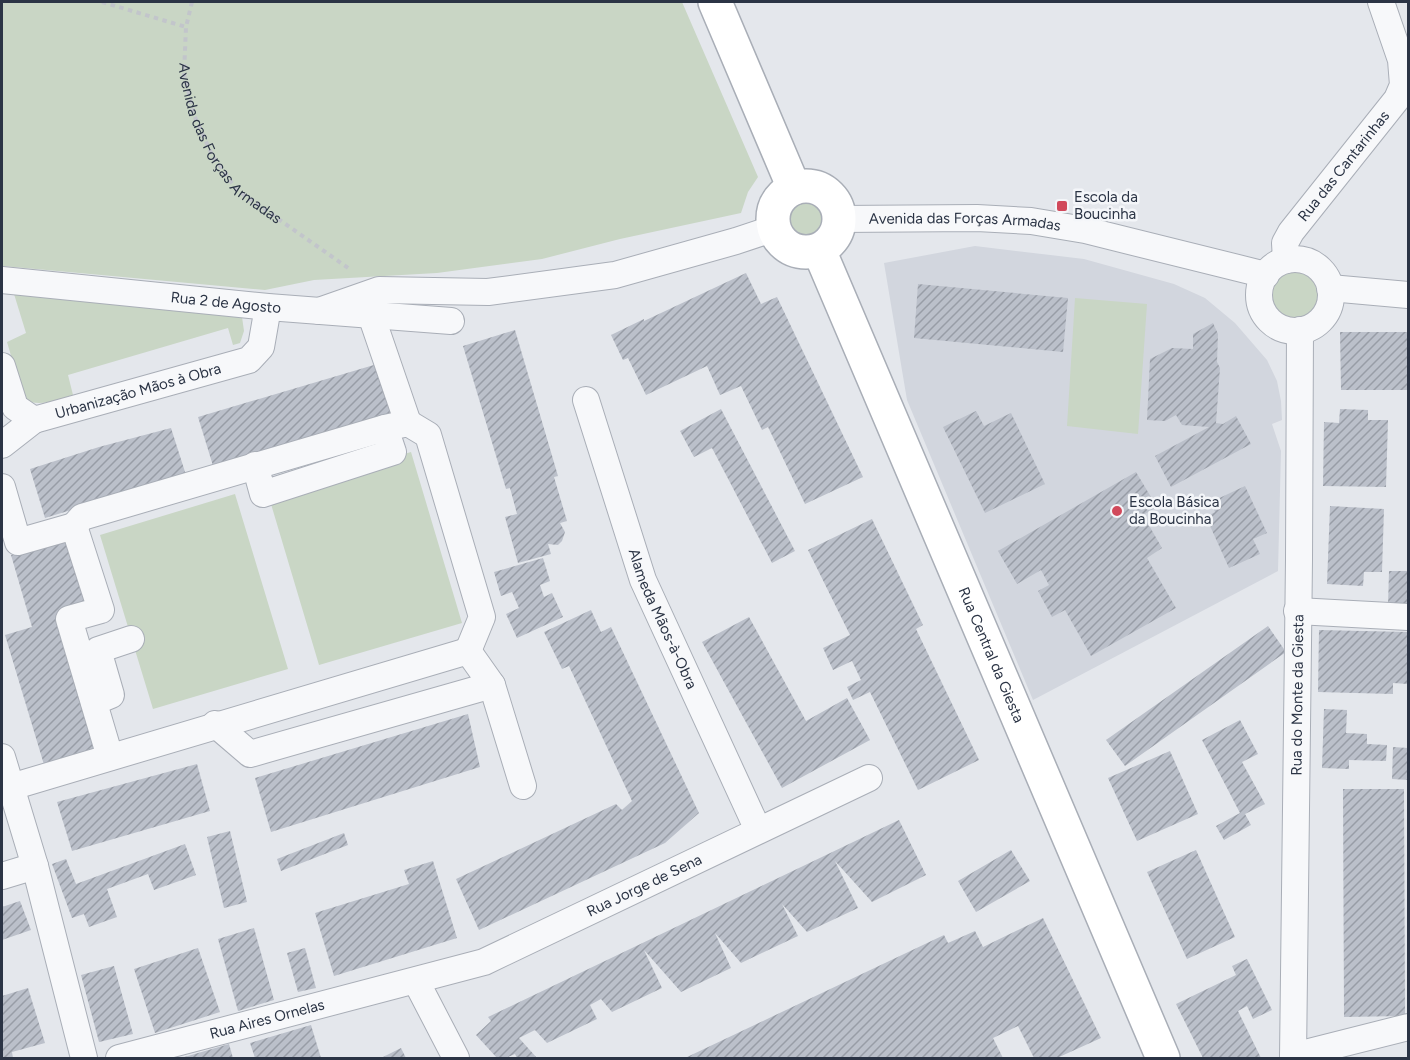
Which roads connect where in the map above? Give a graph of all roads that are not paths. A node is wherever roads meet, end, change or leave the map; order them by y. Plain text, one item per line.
1 (715, 2) edge
2 (1381, 2) edge
3 (794, 188) junction
4 (839, 219) junction
5 (775, 228) junction
6 (819, 250) junction
7 (1286, 260) junction
8 (1266, 275) junction
9 (2, 280) edge
10 (1330, 288) junction
11 (1408, 295) edge
12 (268, 307) junction
13 (319, 311) junction
14 (371, 315) junction
15 (451, 321) dead end
16 (1300, 330) junction
17 (2, 366) edge
18 (586, 400) dead end
19 (17, 414) edge
20 (396, 426) junction
21 (2, 445) edge
22 (2, 487) edge
23 (74, 526) junction
24 (1297, 611) junction
25 (86, 614) junction
26 (1408, 617) edge
27 (131, 639) dead end
28 (98, 650) junction
29 (468, 651) junction
30 (492, 686) junction
31 (94, 702) junction
32 (215, 724) junction
33 (2, 757) edge
34 (110, 757) junction
35 (869, 778) dead end
36 (523, 786) dead end
37 (11, 787) junction
38 (758, 830) junction
39 (35, 866) junction
40 (2, 876) edge
41 (417, 981) junction
42 (1408, 1027) edge
43 (1293, 1057) edge
44 (84, 1059) edge
45 (119, 1059) edge
46 (456, 1059) edge
47 (1163, 1059) edge

1 - 3 street
2 - 7 street, Rua das Cantarinhas
3 - 4 street
3 - 5 street
4 - 6 street
4 - 8 street, Avenida das Forças Armadas
5 - 6 street
5 - 13 street
6 - 47 street, Rua Central da Giesta
7 - 8 street
7 - 10 street
8 - 16 street
9 - 12 street, Rua 2 de Agosto
10 - 11 street
10 - 16 street
12 - 13 street, Rua 2 de Agosto
12 - 19 street, Urbanização Mãos à Obra
13 - 14 street, Rua 2 de Agosto
14 - 15 street, Rua 2 de Agosto
14 - 20 street
16 - 24 street, Rua do Monte da Giesta
17 - 19 street
18 - 38 street, Alameda Mãos-à-Obra
19 - 21 street
20 - 23 street
20 - 29 street
22 - 23 street
23 - 25 street
24 - 26 street
24 - 43 street, Rua do Monte da Giesta
25 - 28 street
25 - 31 street
27 - 28 street
28 - 31 street
29 - 30 street
29 - 32 street
30 - 32 street
30 - 36 street
31 - 34 street
32 - 34 street
33 - 37 street
34 - 37 street
35 - 38 street, Rua Jorge de Sena
37 - 39 street
38 - 41 street, Rua Jorge de Sena
39 - 40 street
39 - 44 street
41 - 45 street, Rua Aires Ornelas
41 - 46 street
42 - 43 street

